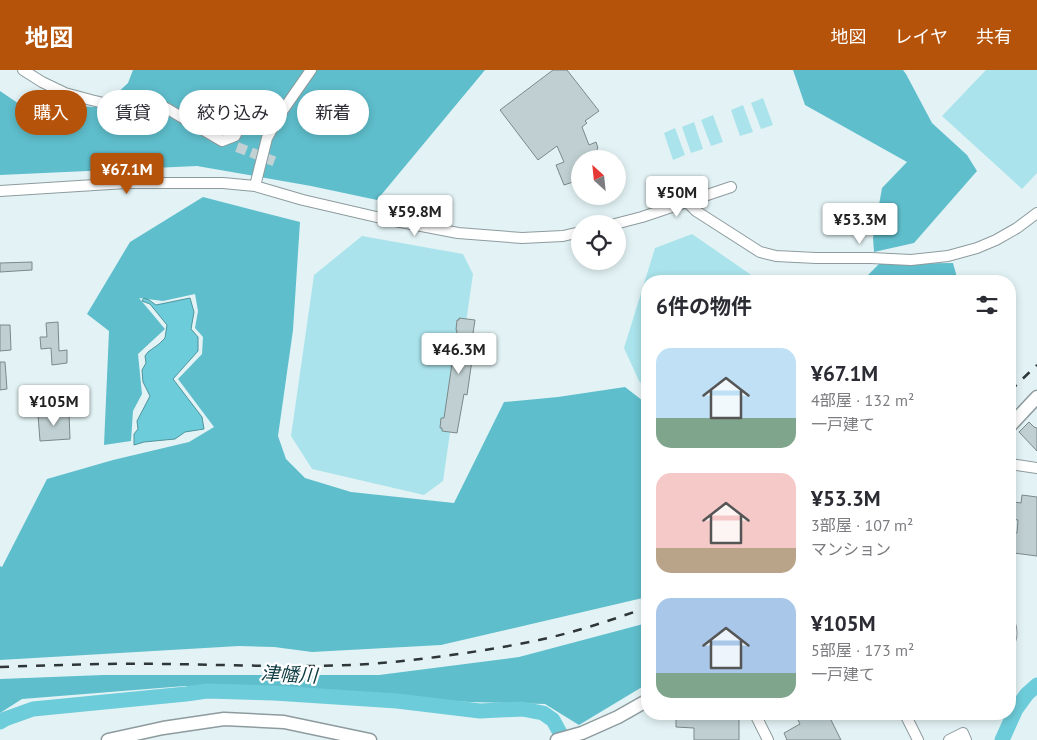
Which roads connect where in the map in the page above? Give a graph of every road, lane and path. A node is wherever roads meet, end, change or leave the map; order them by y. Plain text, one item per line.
1 (23, 70) edge
2 (311, 70) edge
3 (287, 104) edge
4 (179, 116) edge
5 (212, 135) edge
6 (235, 135) tunnel mouth
7 (269, 135) edge
8 (255, 186) junction
9 (731, 187) dead end
10 (0, 191) edge
11 (686, 202) junction
12 (1037, 213) edge
13 (626, 221) edge
14 (571, 234) edge
15 (1037, 397) edge
16 (1016, 420) edge
17 (1016, 465) edge
18 (1037, 468) edge
19 (641, 704) edge
20 (758, 720) edge
21 (908, 720) edge
22 (317, 735) edge
23 (108, 740) edge
24 (370, 740) edge
25 (557, 740) edge
26 (768, 740) edge
27 (918, 740) edge
28 (949, 740) edge
29 (966, 740) edge

1 - 4 street
2 - 3 street
5 - 6 street
7 - 8 street
8 - 10 street
8 - 14 street
9 - 11 street
11 - 12 street
11 - 13 street
15 - 16 main road
17 - 18 street
19 - 25 main road
20 - 26 street
21 - 27 street
22 - 23 main road
22 - 24 main road
28 - 29 street

